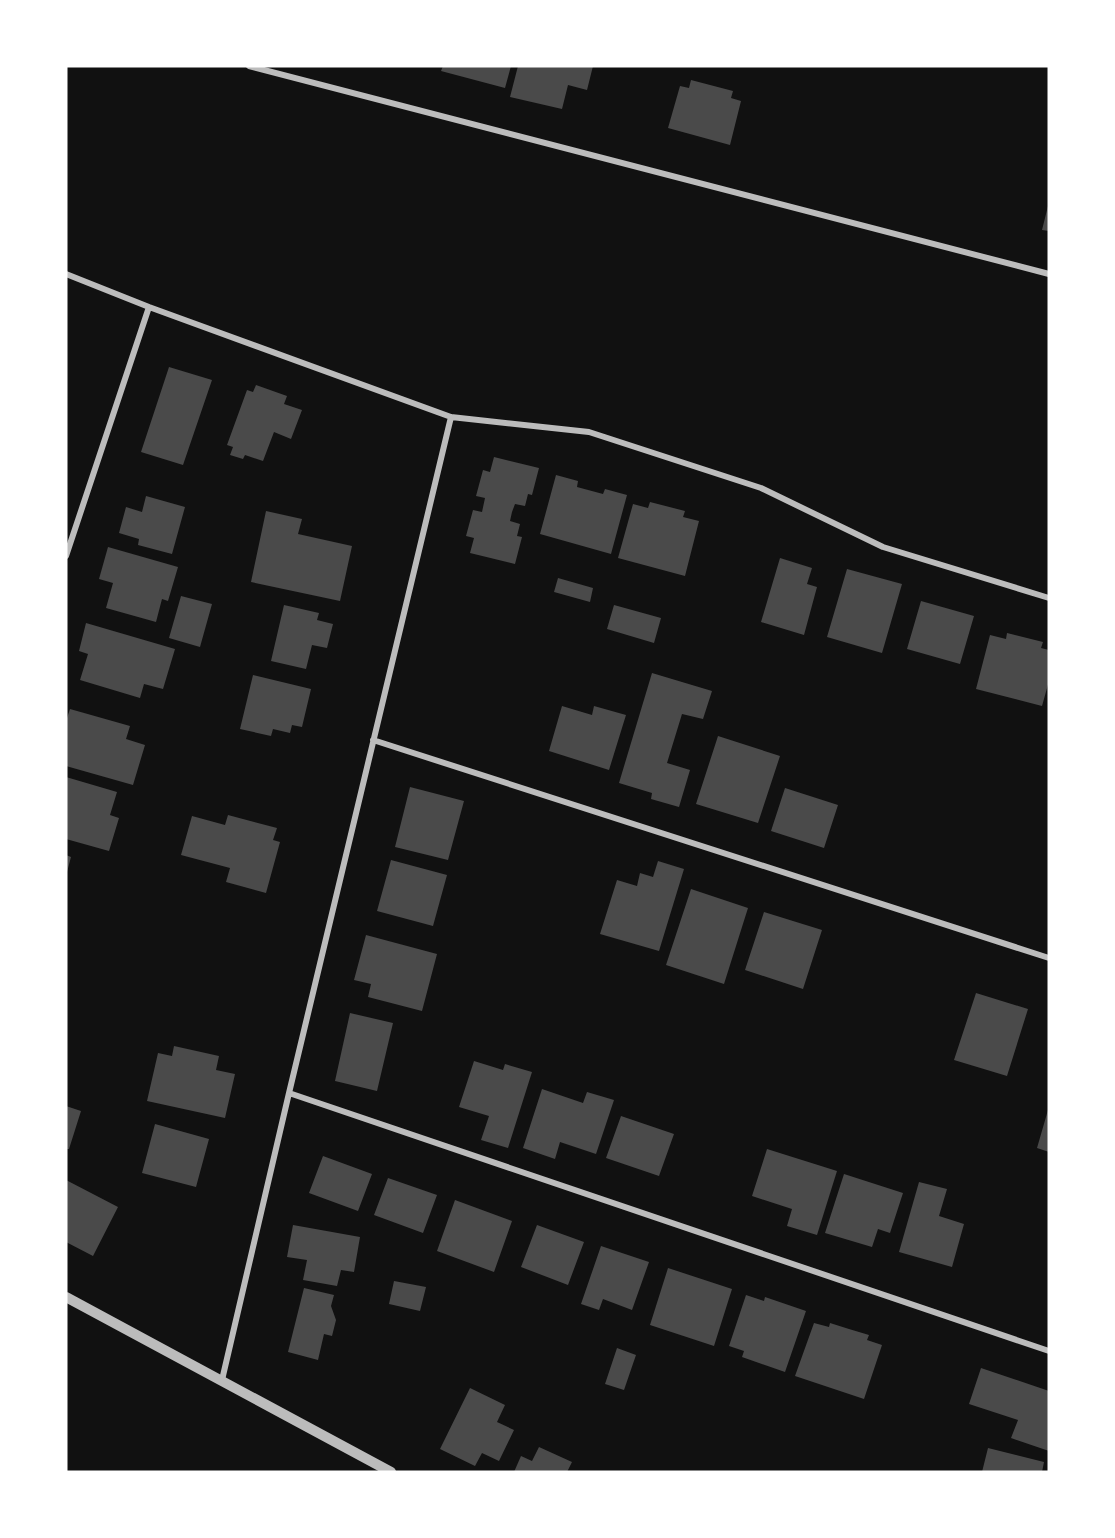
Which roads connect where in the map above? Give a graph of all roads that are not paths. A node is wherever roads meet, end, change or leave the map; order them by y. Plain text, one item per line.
1 (249, 66) edge
2 (66, 274) edge
3 (1049, 274) edge
4 (148, 307) junction
5 (451, 417) junction
6 (66, 556) edge
7 (1049, 598) edge
8 (373, 740) junction
9 (1049, 958) edge
10 (289, 1093) junction
11 (66, 1298) edge
12 (1049, 1351) edge
13 (222, 1380) junction
14 (391, 1472) edge

1 - 3 street
2 - 4 street
4 - 5 street
4 - 6 street
5 - 7 street
5 - 8 street
8 - 9 street
8 - 10 street
10 - 12 street
10 - 13 street
11 - 13 street
13 - 14 street

